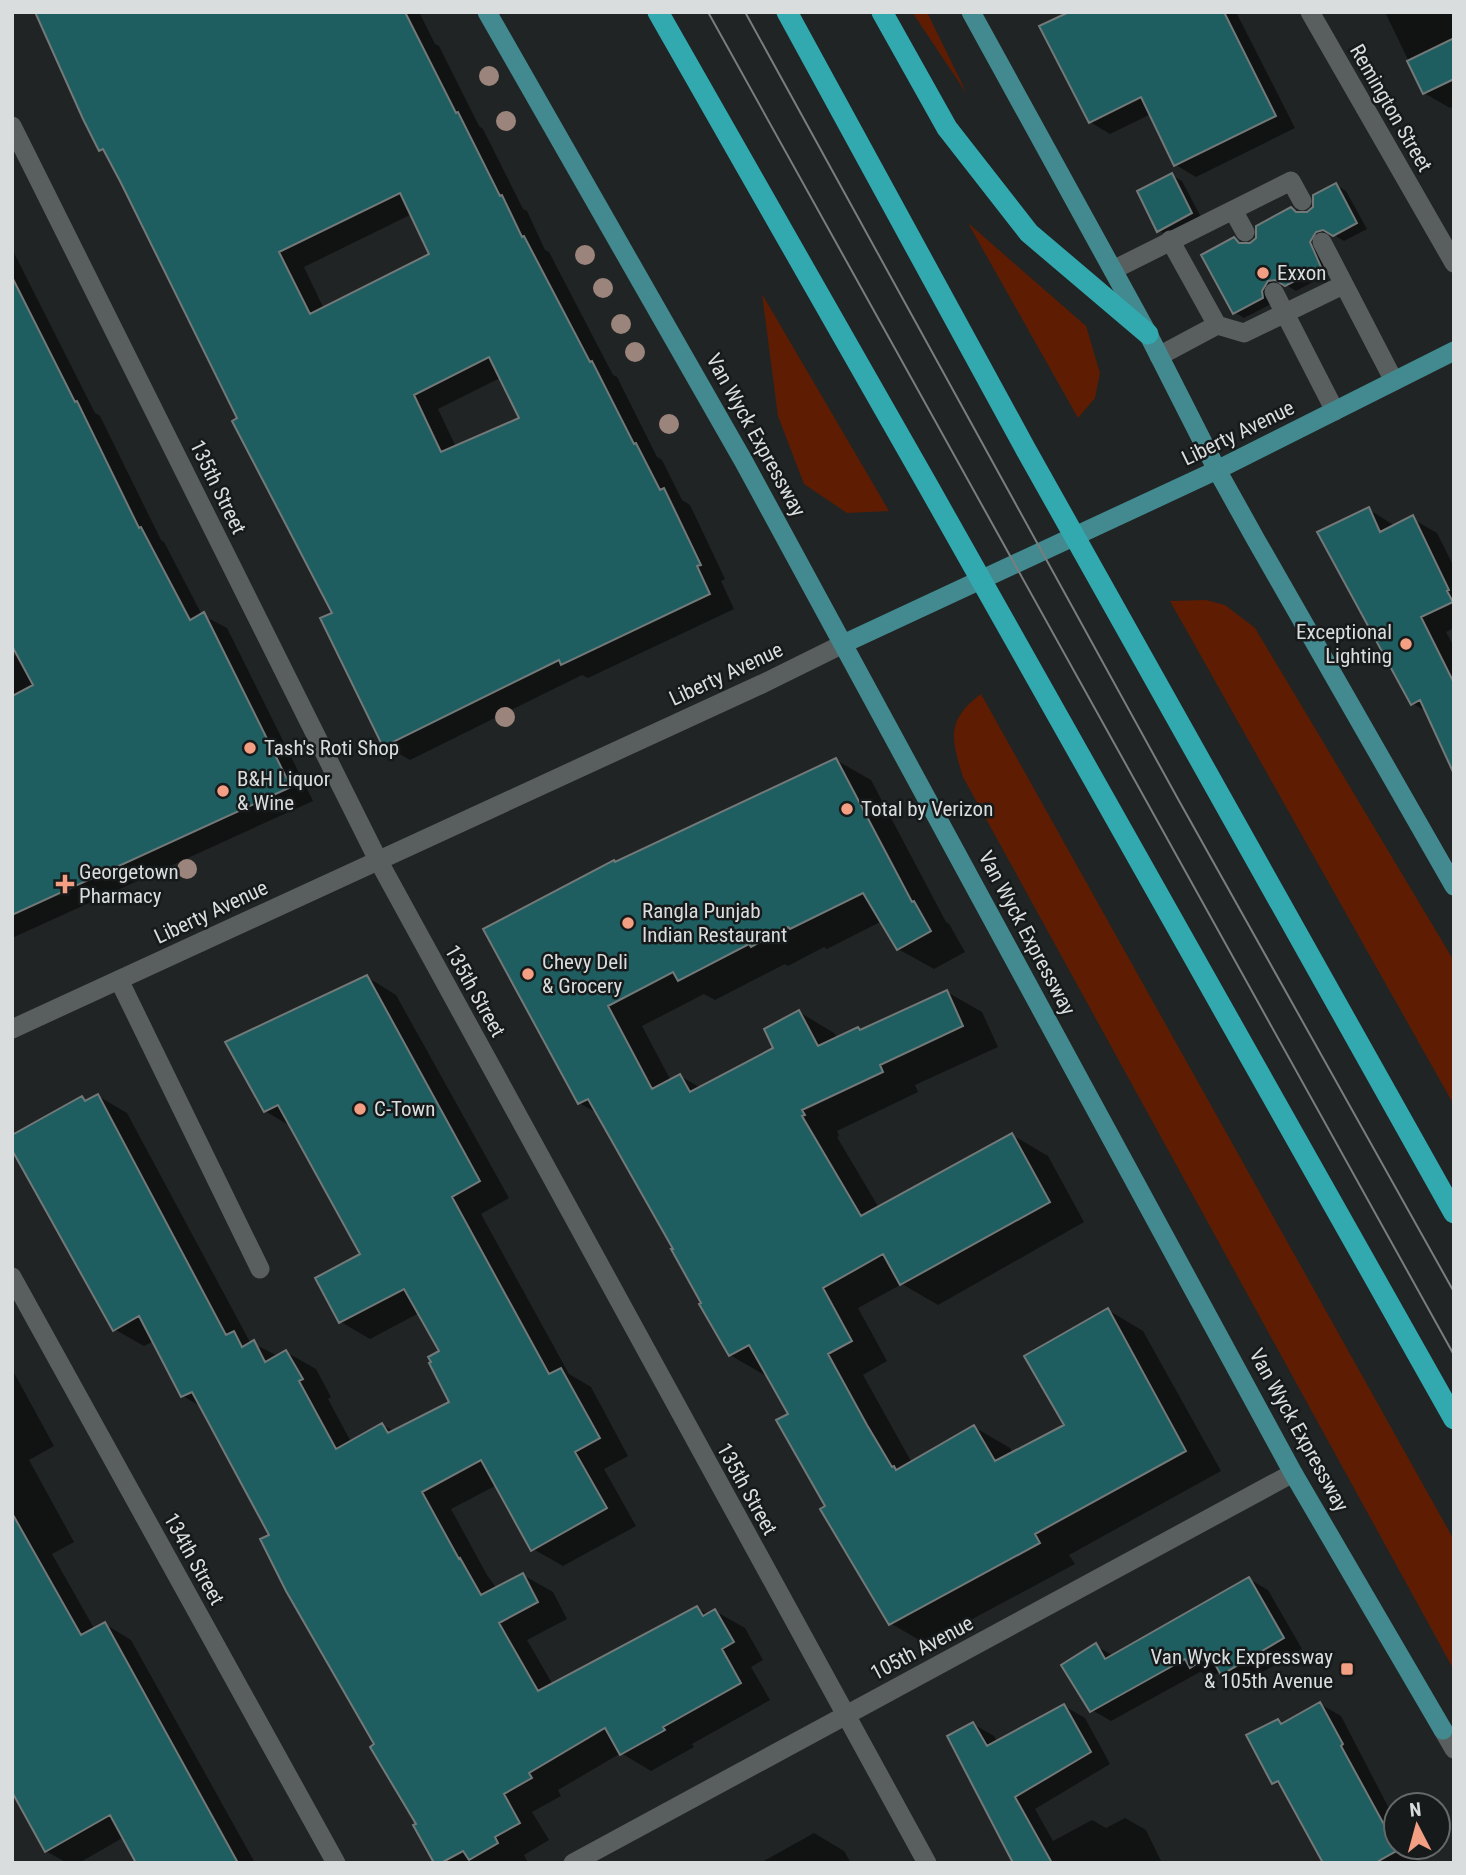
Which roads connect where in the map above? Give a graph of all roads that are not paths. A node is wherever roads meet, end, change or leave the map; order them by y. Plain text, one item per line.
1 (488, 12) edge
2 (657, 12) edge
3 (787, 12) edge
4 (882, 12) edge
5 (971, 12) edge
6 (1310, 12) edge
7 (12, 126) edge
8 (1301, 201) dead end
9 (1233, 210) junction
10 (1245, 232) dead end
11 (1170, 240) junction
12 (1322, 242) dead end
13 (1454, 263) edge
14 (1113, 270) junction
15 (1343, 285) junction
16 (1274, 292) dead end
17 (1286, 314) junction
18 (1217, 325) junction
19 (1148, 334) junction
20 (1454, 351) edge
21 (1159, 356) junction
22 (1394, 382) junction
23 (1335, 411) junction
24 (1217, 470) junction
25 (843, 644) junction
26 (378, 860) junction
27 (1454, 886) edge
28 (119, 980) junction
29 (12, 1029) edge
30 (1454, 1213) edge
31 (260, 1269) dead end
32 (12, 1277) edge
33 (1454, 1419) edge
34 (1293, 1473) junction
35 (845, 1716) junction
36 (1443, 1730) joint
37 (1454, 1749) edge
38 (336, 1863) edge
39 (573, 1863) edge
40 (927, 1863) edge

1 - 25 main road, Van Wyck Expressway
2 - 33 highway
3 - 30 highway
4 - 19 highway
5 - 14 main road
6 - 13 street, Remington Street
7 - 26 street, 135th Street
8 - 9 street
9 - 10 street
9 - 11 street
11 - 14 street
11 - 18 street
12 - 15 street
14 - 19 main road
15 - 17 street
15 - 22 street
16 - 17 street
17 - 18 street
17 - 23 street
18 - 21 street
19 - 21 main road
20 - 22 main road, Liberty Avenue
21 - 24 main road
22 - 23 main road, Liberty Avenue
23 - 24 main road, Liberty Avenue
24 - 25 main road, Liberty Avenue
24 - 27 main road
25 - 26 street, Liberty Avenue
25 - 34 main road, Van Wyck Expressway
26 - 28 street, Liberty Avenue
26 - 35 street, 135th Street
28 - 29 street, Liberty Avenue
28 - 31 street
32 - 38 street, 134th Street
34 - 35 street, 105th Avenue
34 - 36 main road, Van Wyck Expressway
35 - 39 street, 105th Avenue
35 - 40 street, 135th Street
36 - 37 street

